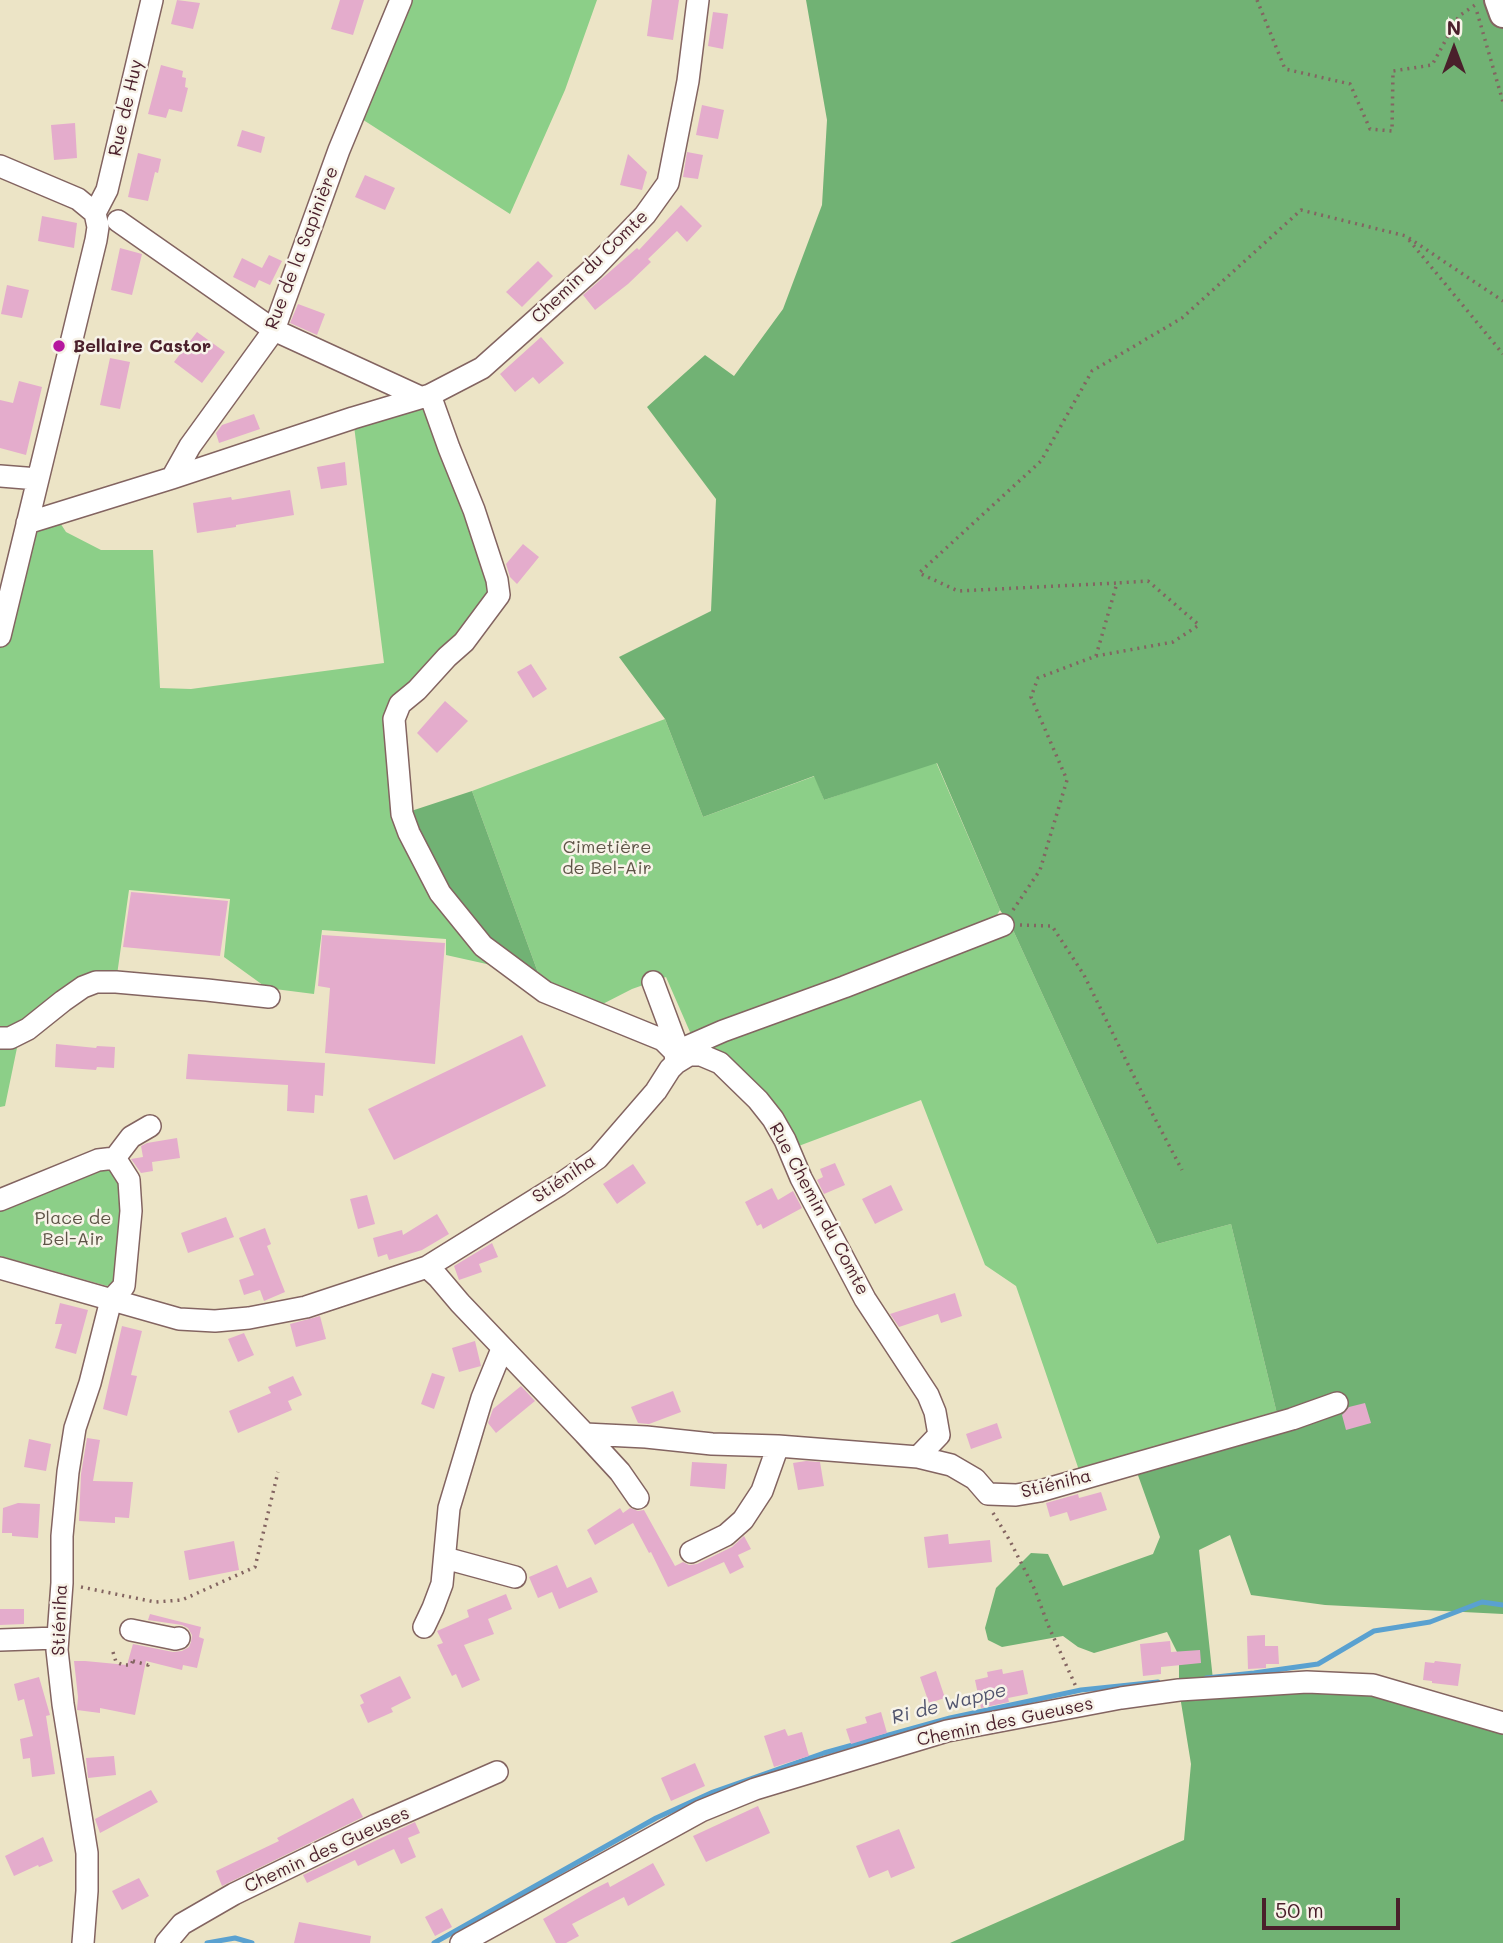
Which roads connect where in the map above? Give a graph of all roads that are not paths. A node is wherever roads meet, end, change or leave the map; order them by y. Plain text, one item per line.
1 (152, 0) edge
2 (401, 0) edge
3 (698, 0) edge
4 (1483, 2) edge
5 (1503, 13) edge
6 (0, 166) edge
7 (95, 213) junction
8 (118, 221) dead end
9 (274, 330) junction
10 (425, 396) junction
11 (0, 476) edge
12 (172, 478) junction
13 (38, 479) junction
14 (27, 523) junction
15 (0, 636) edge
16 (1003, 925) road end
17 (653, 982) dead end
18 (269, 998) dead end
19 (0, 1038) edge
20 (676, 1058) junction
21 (150, 1126) dead end
22 (115, 1158) junction
23 (0, 1200) edge
24 (427, 1267) junction
25 (0, 1268) edge
26 (111, 1300) junction
27 (502, 1349) junction
28 (1337, 1403) dead end
29 (585, 1434) junction
30 (778, 1446) junction
31 (918, 1457) junction
32 (638, 1498) dead end
33 (691, 1552) dead end
34 (444, 1558) junction
35 (515, 1577) dead end
36 (424, 1628) dead end
37 (131, 1630) dead end
38 (57, 1638) junction
39 (0, 1640) edge
40 (177, 1640) dead end
41 (1503, 1723) edge
42 (497, 1772) dead end
43 (83, 1943) edge
44 (166, 1943) edge
45 (461, 1943) edge

1 - 7 street, Rue de Huy
2 - 9 street, Rue de la Sapinière
3 - 10 street, Chemin du Comte
4 - 5 main road
6 - 7 street
7 - 13 street
8 - 9 street
9 - 10 street
9 - 12 street, Rue de la Sapinière
10 - 12 street, Chemin du Comte
10 - 20 street
11 - 13 street
12 - 14 street, Chemin du Comte
13 - 14 street
14 - 15 street
16 - 20 street
17 - 20 street
18 - 19 street
20 - 24 street, Stiéniha
20 - 31 street, Rue Chemin du Comte
21 - 22 street
22 - 23 street
22 - 26 street, Stiéniha
24 - 26 street, Stiéniha
24 - 27 street
25 - 26 street, Stiéniha
26 - 38 street, Stiéniha
27 - 29 street
27 - 34 street
28 - 31 street, Stiéniha
29 - 30 street
29 - 32 street
30 - 31 street
30 - 33 street
34 - 35 street
34 - 36 street
37 - 40 street
38 - 39 street
38 - 43 street, Stiéniha
41 - 45 street, Chemin des Gueuses
42 - 44 street, Chemin des Gueuses

